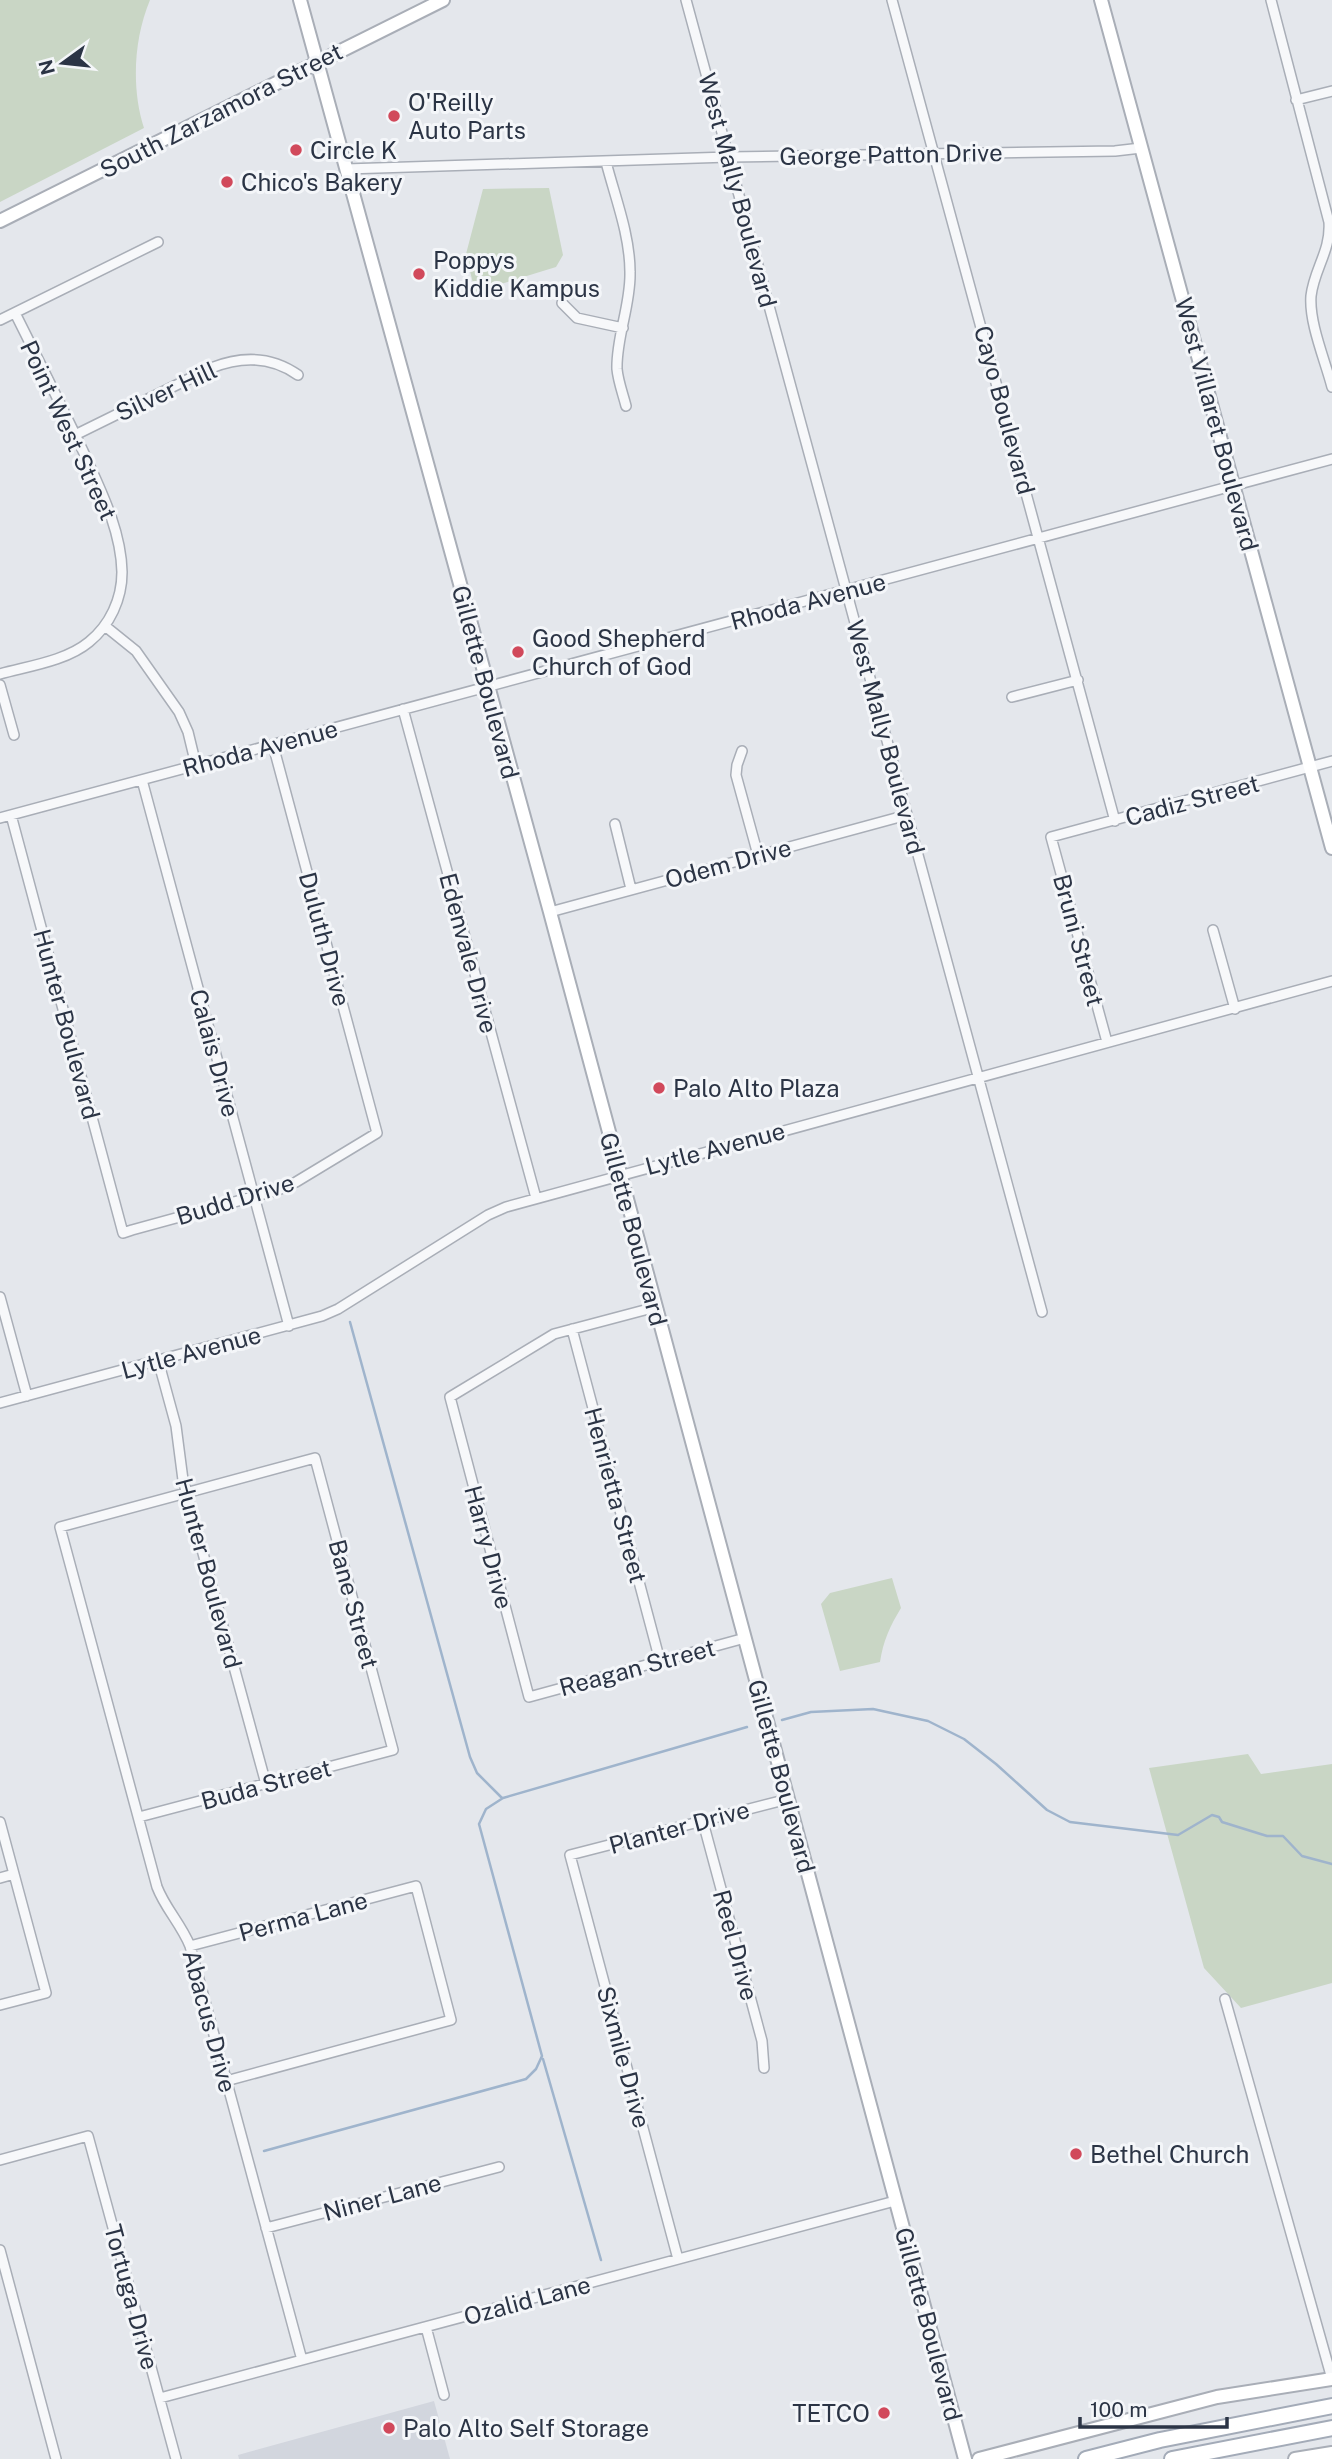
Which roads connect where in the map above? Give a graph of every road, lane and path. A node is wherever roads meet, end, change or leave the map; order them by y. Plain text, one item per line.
1 (300, 0) edge
2 (443, 0) edge
3 (687, 0) edge
4 (892, 0) edge
5 (1101, 0) edge
6 (1270, 0) edge
7 (317, 62) junction
8 (1332, 91) edge
9 (1296, 100) junction
10 (1141, 148) junction
11 (934, 154) junction
12 (729, 157) junction
13 (606, 162) junction
14 (346, 169) junction
15 (0, 221) edge
16 (158, 242) dead end
17 (562, 303) dead end
18 (15, 313) junction
19 (0, 320) edge
20 (623, 328) junction
21 (298, 375) dead end
22 (1332, 387) edge
23 (626, 406) dead end
24 (75, 435) junction
25 (1332, 459) edge
26 (1235, 486) junction
27 (1040, 539) junction
28 (847, 591) junction
29 (105, 626) junction
30 (0, 674) edge
31 (1078, 680) junction
32 (0, 685) edge
33 (487, 687) junction
34 (1012, 697) dead end
35 (403, 709) junction
36 (14, 735) dead end
37 (273, 745) junction
38 (741, 751) dead end
39 (1332, 761) edge
40 (196, 765) junction
41 (1310, 767) junction
42 (142, 779) junction
43 (11, 815) junction
44 (907, 815) junction
45 (0, 818) edge
46 (1115, 821) junction
47 (615, 824) dead end
48 (1051, 837) joint
49 (1332, 848) edge
50 (758, 855) junction
51 (631, 889) junction
52 (550, 912) junction
53 (1213, 930) dead end
54 (1332, 981) edge
55 (1235, 1009) junction
56 (1107, 1042) junction
57 (978, 1077) junction
58 (377, 1133) joint
59 (619, 1174) junction
60 (254, 1197) junction
61 (536, 1198) junction
62 (123, 1233) joint
63 (0, 1297) edge
64 (656, 1307) junction
65 (1042, 1312) dead end
66 (289, 1326) junction
67 (572, 1329) junction
68 (158, 1360) junction
69 (27, 1395) junction
70 (0, 1403) edge
71 (187, 1493) junction
72 (745, 1638) junction
73 (660, 1661) junction
74 (529, 1697) joint
75 (393, 1750) joint
76 (266, 1784) junction
77 (788, 1799) junction
78 (139, 1817) junction
79 (0, 1822) edge
80 (703, 1822) junction
81 (570, 1856) joint
82 (14, 1874) junction
83 (0, 1878) edge
84 (190, 1946) junction
85 (1226, 1999) dead end
86 (0, 2005) edge
87 (764, 2068) dead end
88 (226, 2081) junction
89 (0, 2160) edge
90 (499, 2167) dead end
91 (895, 2201) junction
92 (265, 2228) junction
93 (0, 2250) edge
94 (678, 2259) junction
95 (426, 2327) junction
96 (302, 2360) junction
97 (1332, 2379) edge
98 (444, 2395) dead end
99 (160, 2398) junction
100 (1332, 2406) edge
101 (1332, 2428) edge
102 (1332, 2453) edge
103 (56, 2459) edge
104 (176, 2459) edge
105 (965, 2459) edge
106 (979, 2459) edge
107 (1086, 2459) edge
108 (1172, 2459) edge
109 (1295, 2459) edge

1 - 7 main road, Gillette Boulevard
2 - 7 main road, South Zarzamora Street
3 - 12 street, West Mally Boulevard
4 - 11 street, Cayo Boulevard
5 - 10 main road, West Villaret Boulevard
6 - 9 street
7 - 14 main road, Gillette Boulevard
7 - 15 main road, South Zarzamora Street
8 - 9 street
9 - 22 street
10 - 11 street, George Patton Drive
10 - 26 main road, West Villaret Boulevard
11 - 12 street, George Patton Drive
11 - 27 street, Cayo Boulevard
12 - 13 street, George Patton Drive
12 - 28 street, West Mally Boulevard
13 - 14 street, George Patton Drive
13 - 20 street
14 - 33 main road, Gillette Boulevard
16 - 18 street
17 - 20 street
18 - 19 street
18 - 24 street, Point West Street
20 - 23 street
21 - 24 street, Silver Hill
24 - 29 street, Point West Street
25 - 26 street, Rhoda Avenue
26 - 27 street, Rhoda Avenue
26 - 41 main road, West Villaret Boulevard
27 - 28 street, Rhoda Avenue
27 - 31 street, Cayo Boulevard
28 - 33 street, Rhoda Avenue
28 - 44 street, West Mally Boulevard
29 - 30 street
29 - 40 street
31 - 34 street
31 - 46 street, Cayo Boulevard
32 - 36 street
33 - 35 street, Rhoda Avenue
33 - 52 main road, Gillette Boulevard
35 - 37 street, Rhoda Avenue
35 - 61 street, Edenvale Drive
37 - 40 street, Rhoda Avenue
37 - 58 street, Duluth Drive
38 - 50 street
39 - 41 street, Cadiz Street
40 - 42 street, Rhoda Avenue
41 - 46 street, Cadiz Street
41 - 49 main road, West Villaret Boulevard
42 - 43 street, Rhoda Avenue
42 - 60 street, Calais Drive
43 - 45 street, Rhoda Avenue
43 - 62 street, Hunter Boulevard
44 - 50 street, Odem Drive
44 - 57 street, West Mally Boulevard
46 - 48 street, Cadiz Street
47 - 51 street
48 - 56 street, Bruni Street
50 - 51 street, Odem Drive
51 - 52 street, Odem Drive
52 - 59 main road, Gillette Boulevard
53 - 55 street
54 - 55 street, Lytle Avenue
55 - 56 street, Lytle Avenue
56 - 57 street, Lytle Avenue
57 - 59 street, Lytle Avenue
57 - 65 street, West Mally Boulevard
58 - 60 street, Budd Drive
59 - 61 street, Lytle Avenue
59 - 64 main road, Gillette Boulevard
60 - 62 street, Budd Drive
60 - 66 street, Calais Drive
61 - 66 street, Lytle Avenue
63 - 69 street
64 - 67 street
64 - 72 main road, Gillette Boulevard
66 - 68 street, Lytle Avenue
67 - 73 street, Henrietta Street
67 - 74 street, Harry Drive
68 - 69 street, Lytle Avenue
68 - 71 street, Hunter Boulevard
69 - 70 street, Lytle Avenue
71 - 75 street, Bane Street
71 - 76 street, Hunter Boulevard
71 - 78 street, Abacus Drive
72 - 73 street, Reagan Street
72 - 77 main road, Gillette Boulevard
73 - 74 street, Reagan Street
75 - 76 street, Buda Street
76 - 78 street, Buda Street
77 - 80 street, Planter Drive
77 - 91 main road, Gillette Boulevard
78 - 84 street, Abacus Drive
79 - 82 street
80 - 81 street, Planter Drive
80 - 87 street, Reel Drive
81 - 94 street, Sixmile Drive
82 - 83 street
82 - 86 street
84 - 88 street, Abacus Drive
84 - 88 street, Perma Lane
85 - 97 street
88 - 92 street, Abacus Drive
89 - 99 street, Tortuga Drive
90 - 92 street, Niner Lane
91 - 94 street, Ozalid Lane
91 - 105 main road, Gillette Boulevard
92 - 96 street, Abacus Drive
93 - 103 street
94 - 95 street, Ozalid Lane
95 - 96 street, Ozalid Lane
95 - 98 street
96 - 99 street, Ozalid Lane
97 - 106 main road
99 - 104 street, Tortuga Drive
100 - 107 main road
101 - 108 main road
102 - 109 main road

